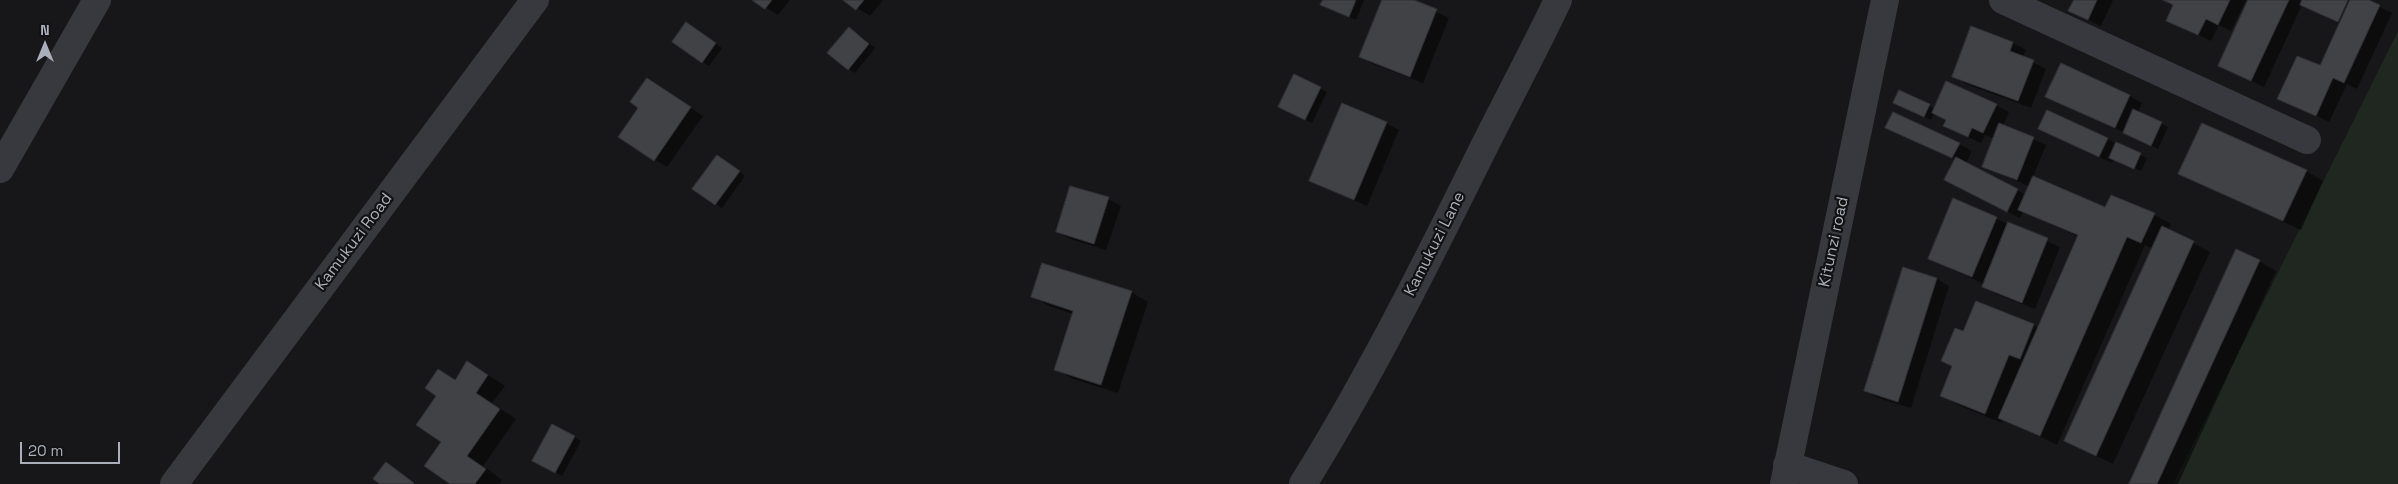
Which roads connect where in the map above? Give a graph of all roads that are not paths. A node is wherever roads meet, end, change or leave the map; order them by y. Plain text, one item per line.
1 (97, 0) edge
2 (535, 0) edge
3 (1558, 0) edge
4 (1885, 0) edge
5 (2003, 0) edge
6 (2307, 140) dead end
7 (0, 169) edge
8 (1786, 475) edge
9 (174, 484) edge
10 (1303, 484) edge
11 (1844, 484) edge

1 - 7 street
2 - 9 street, Kamukuzi Road
3 - 10 street, Kamukuzi Lane
4 - 8 street, Kitunzi road
5 - 6 street
8 - 11 street

